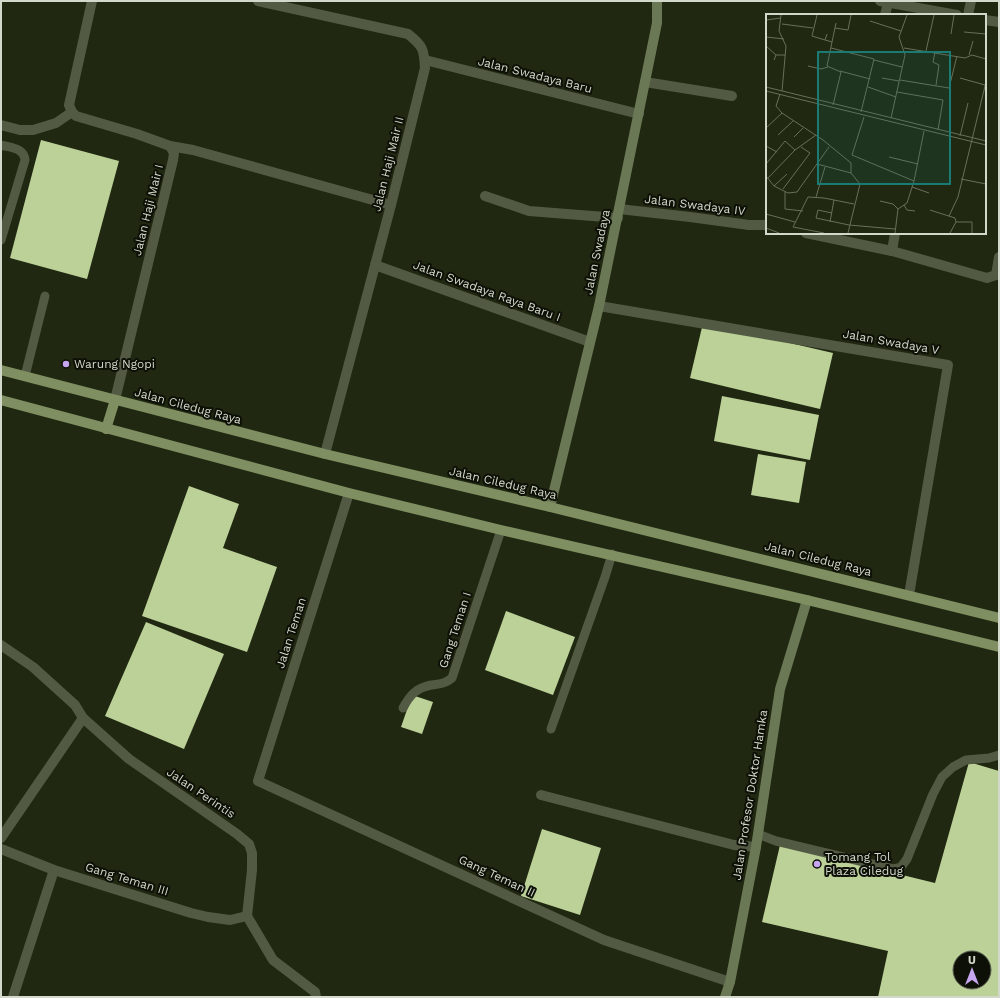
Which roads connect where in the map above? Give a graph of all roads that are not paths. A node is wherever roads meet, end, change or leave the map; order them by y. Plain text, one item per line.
1 (92, 1) edge
2 (258, 1) edge
3 (657, 1) edge
4 (971, 1) edge
5 (884, 2) edge
6 (886, 14) edge
7 (951, 14) edge
8 (968, 14) edge
9 (986, 20) edge
10 (999, 22) edge
11 (425, 60) junction
12 (645, 82) junction
13 (732, 96) dead end
14 (72, 112) junction
15 (638, 114) junction
16 (1, 125) edge
17 (1, 145) edge
18 (170, 146) junction
19 (485, 196) dead end
20 (391, 205) junction
21 (619, 214) junction
22 (766, 225) edge
23 (811, 234) edge
24 (895, 234) edge
25 (1, 240) edge
26 (892, 251) junction
27 (999, 257) edge
28 (375, 265) junction
29 (45, 296) dead end
30 (599, 306) junction
31 (590, 342) junction
32 (1, 370) edge
33 (25, 376) junction
34 (1, 400) edge
35 (115, 400) junction
36 (106, 429) junction
37 (325, 454) junction
38 (349, 493) junction
39 (550, 507) junction
40 (501, 530) junction
41 (612, 554) junction
42 (909, 595) junction
43 (808, 600) junction
44 (999, 618) edge
45 (1, 645) edge
46 (999, 647) edge
47 (403, 708) dead end
48 (84, 718) junction
49 (551, 729) dead end
50 (999, 755) edge
51 (258, 781) joint
52 (540, 795) dead end
53 (758, 834) junction
54 (1, 838) edge
55 (756, 847) junction
56 (1, 849) edge
57 (54, 870) junction
58 (247, 916) junction
59 (730, 982) junction
60 (14, 997) edge
61 (316, 997) edge
62 (725, 997) edge

1 - 14 street
2 - 11 street, Jalan Haji Mair II
3 - 12 street, Jalan Swadaya
4 - 8 street
5 - 6 street
5 - 7 street
9 - 10 street
11 - 15 street, Jalan Swadaya Baru
11 - 20 street, Jalan Haji Mair II
12 - 13 street
12 - 15 street, Jalan Swadaya
14 - 16 street
14 - 18 street
15 - 21 street, Jalan Swadaya
17 - 25 lane
18 - 20 street
18 - 35 street, Jalan Haji Mair I
19 - 21 street, Jalan Swadaya IV
20 - 28 street, Jalan Haji Mair II
21 - 22 street, Jalan Swadaya IV
21 - 30 street, Jalan Swadaya
23 - 26 street
24 - 26 street
26 - 27 street
28 - 31 street, Jalan Swadaya Raya Baru I
28 - 37 street, Jalan Haji Mair II
29 - 33 lane
30 - 31 street, Jalan Swadaya
30 - 42 street, Jalan Swadaya V
31 - 39 street, Jalan Swadaya
32 - 33 main road, Jalan Ciledug Raya
33 - 35 main road, Jalan Ciledug Raya
34 - 36 main road
35 - 36 main road
35 - 37 main road, Jalan Ciledug Raya
36 - 38 main road
37 - 39 main road, Jalan Ciledug Raya
38 - 40 main road
38 - 51 street, Jalan Teman
39 - 42 main road, Jalan Ciledug Raya
40 - 41 main road
40 - 47 lane, Gang Teman I
41 - 43 main road
41 - 49 lane
42 - 44 main road, Jalan Ciledug Raya
43 - 46 main road
43 - 53 street, Jalan Profesor Doktor Hamka
45 - 48 street, Jalan Perintis
48 - 54 street
48 - 58 street, Jalan Perintis
50 - 53 lane
51 - 59 street, Gang Teman II
52 - 55 street
53 - 55 street, Jalan Profesor Doktor Hamka
55 - 59 street, Jalan Profesor Doktor Hamka
56 - 57 street, Gang Teman III
57 - 58 street, Gang Teman III
57 - 60 street
58 - 61 street
59 - 62 street, Jalan Profesor Doktor Hamka

